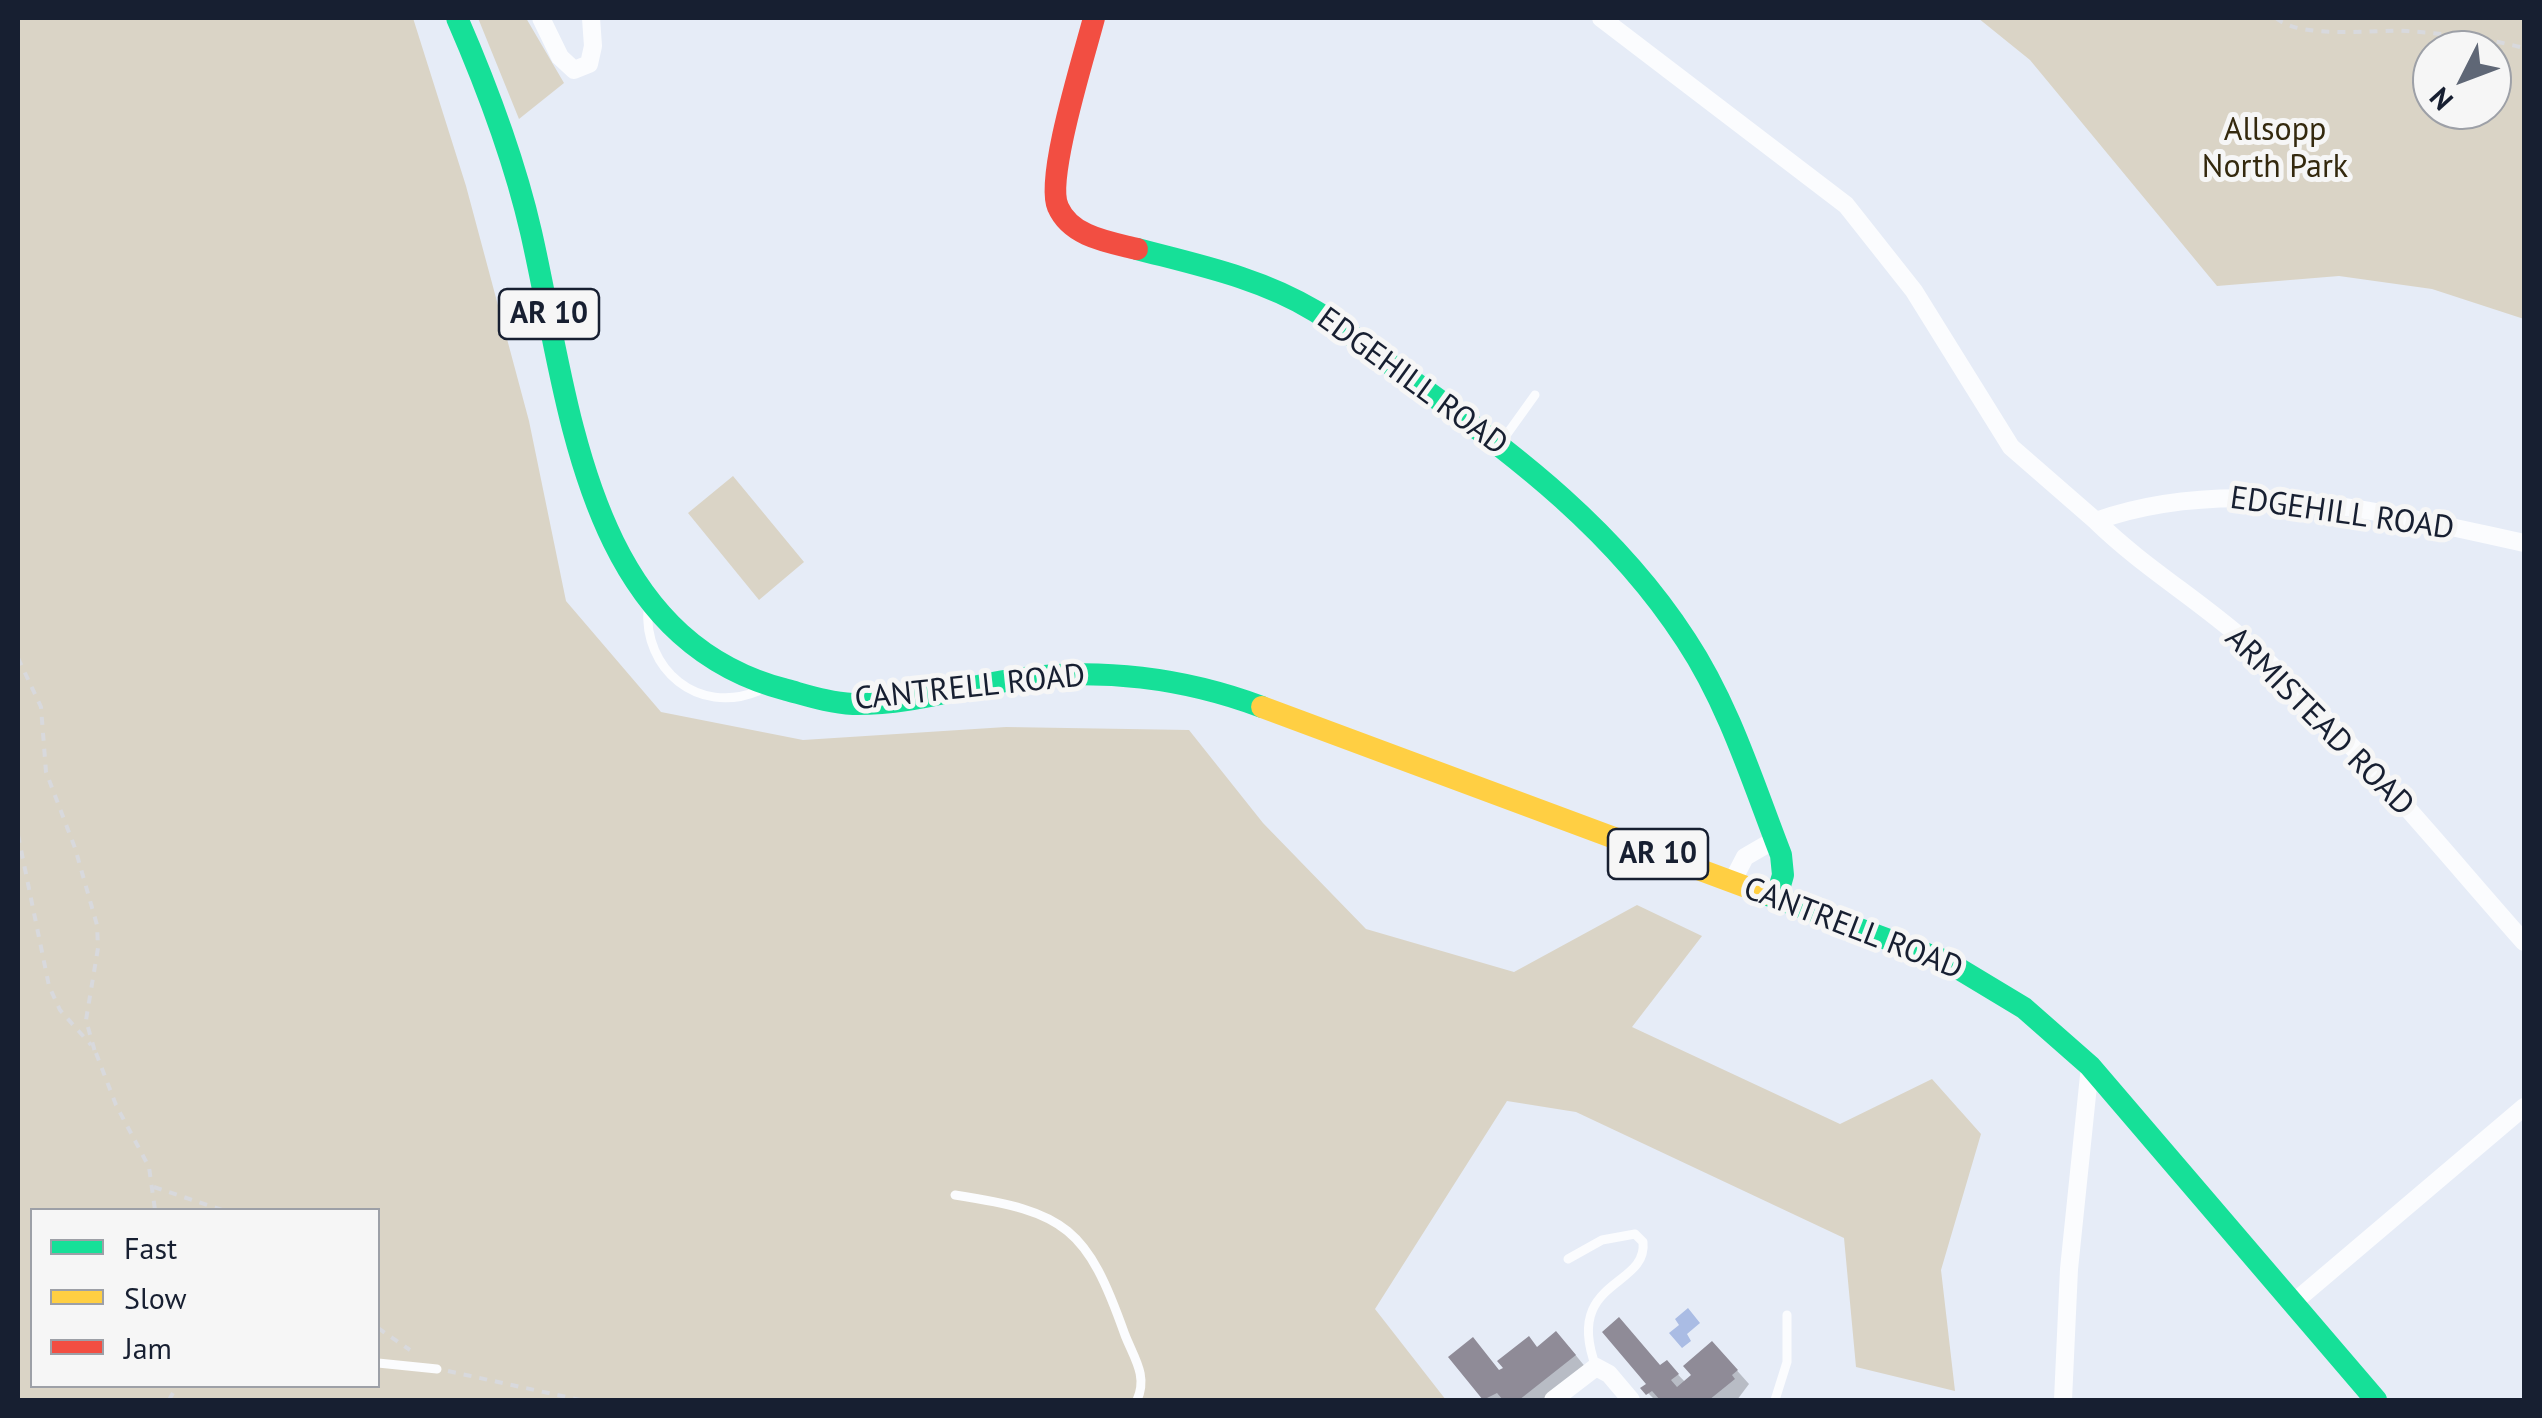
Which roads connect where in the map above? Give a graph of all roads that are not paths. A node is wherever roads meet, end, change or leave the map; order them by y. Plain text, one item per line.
1 (457, 18) edge
2 (541, 18) edge
3 (591, 18) edge
4 (1094, 18) edge
5 (1601, 18) edge
6 (1535, 396) dead end
7 (1501, 444) junction
8 (2096, 520) junction
9 (2524, 543) edge
10 (648, 605) junction
11 (766, 686) junction
12 (1776, 839) junction
13 (1732, 882) junction
14 (1777, 896) junction
15 (2524, 942) edge
16 (2090, 1066) junction
17 (2524, 1107) edge
18 (954, 1195) dead end
19 (1568, 1259) dead end
20 (2294, 1303) junction
21 (1787, 1315) dead end
22 (380, 1362) edge
23 (1596, 1367) junction
24 (437, 1369) road end
25 (2371, 1398) edge
26 (1137, 1400) edge
27 (1553, 1400) edge
28 (1631, 1400) edge
29 (1775, 1400) edge
30 (2063, 1400) edge

1 - 10 main road, CANTRELL ROAD / AR 10
2 - 3 street
4 - 7 main road, EDGEHILL ROAD
5 - 8 street
6 - 7 lane
7 - 12 main road, EDGEHILL ROAD
8 - 9 street, EDGEHILL ROAD
8 - 15 street, ARMISTEAD ROAD
10 - 11 main road, CANTRELL ROAD / AR 10
10 - 11 lane, CANTRELL ROAD
11 - 13 main road, CANTRELL ROAD / AR 10
12 - 13 street
12 - 14 main road, EDGEHILL ROAD
13 - 14 main road, CANTRELL ROAD / AR 10
14 - 16 main road, CANTRELL ROAD / AR 10
16 - 20 main road, CANTRELL ROAD / AR 10
16 - 30 street
17 - 20 street
18 - 26 lane
19 - 23 lane
20 - 25 main road, CANTRELL ROAD / AR 10
21 - 29 lane
22 - 24 lane
23 - 27 street
23 - 28 street

